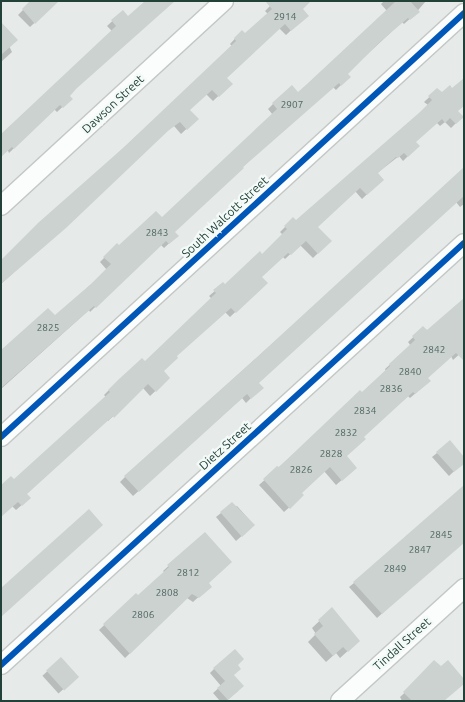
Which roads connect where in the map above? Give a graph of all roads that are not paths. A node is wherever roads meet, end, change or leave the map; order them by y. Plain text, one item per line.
1 (224, 1) edge
2 (464, 13) edge
3 (1, 206) edge
4 (464, 243) edge
5 (1, 437) edge
6 (464, 588) edge
7 (1, 665) edge
8 (340, 701) edge

1 - 3 street, Dawson Street
2 - 5 street, South Walcott Street
4 - 7 street, Dietz Street
6 - 8 street, Tindall Street

